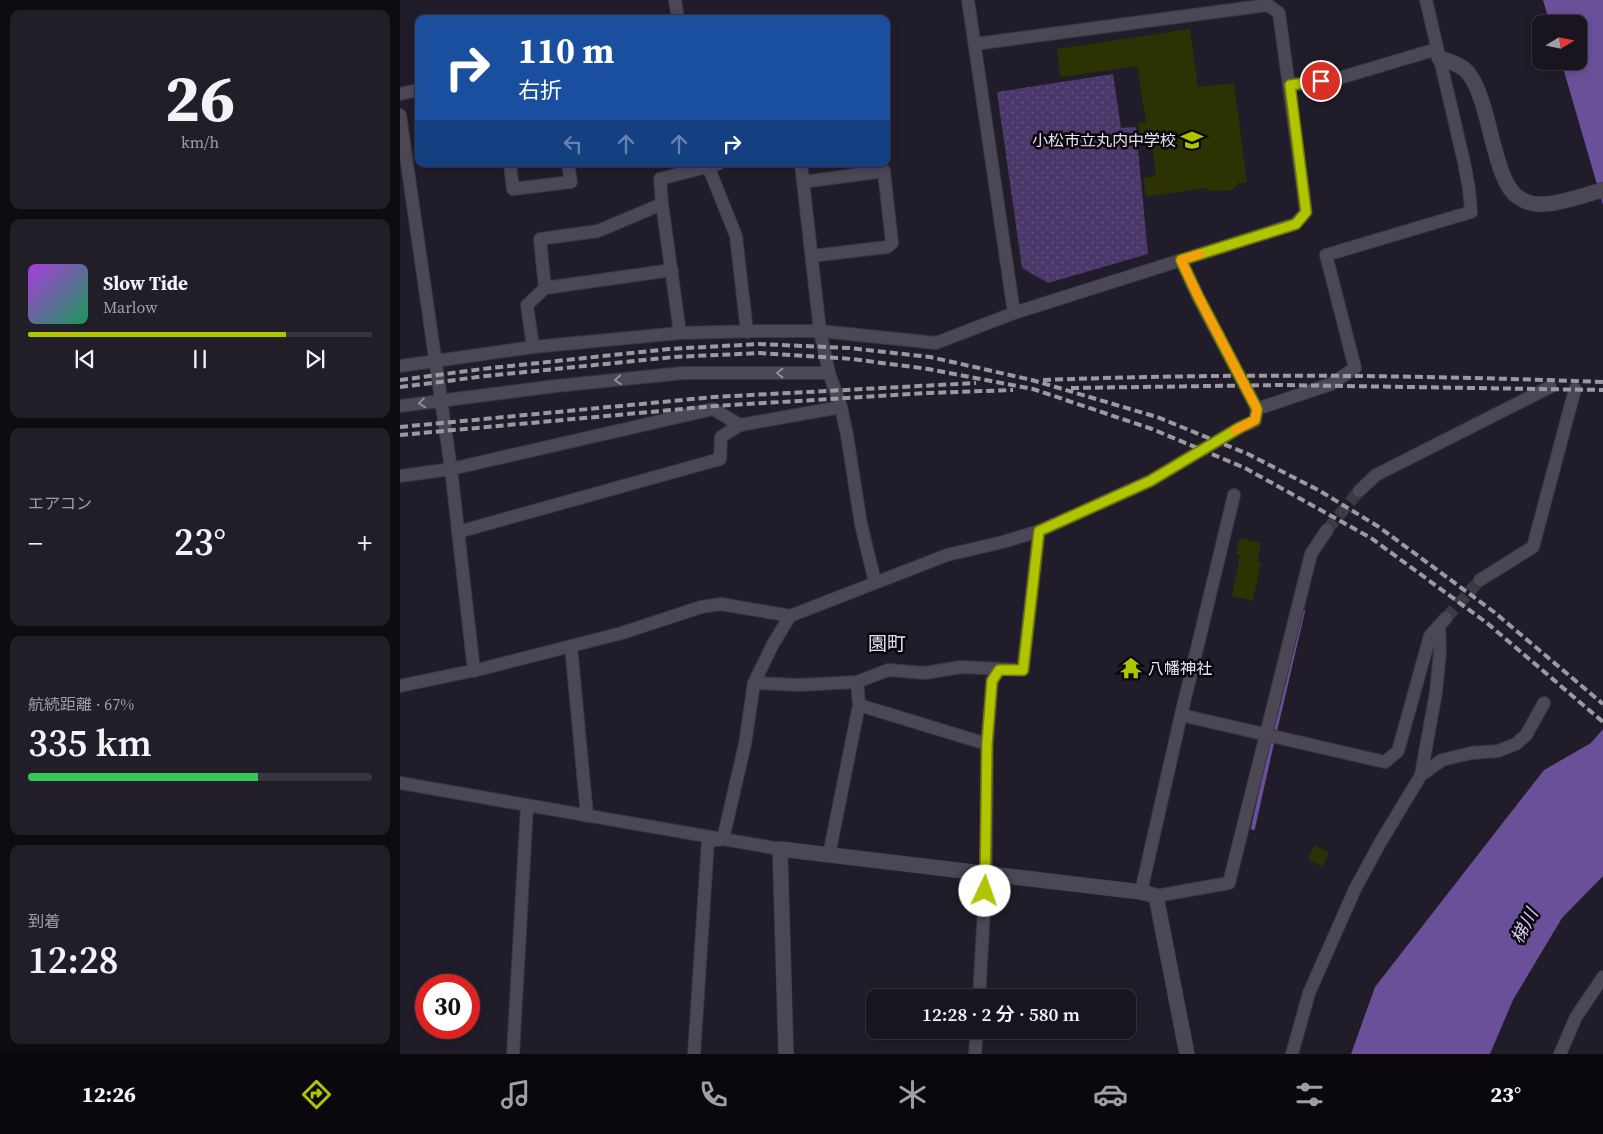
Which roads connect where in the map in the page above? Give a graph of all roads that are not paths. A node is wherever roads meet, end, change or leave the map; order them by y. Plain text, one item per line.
1 (675, 0) edge
2 (968, 0) edge
3 (1426, 0) edge
4 (677, 15) edge
5 (975, 44) junction
6 (1438, 54) junction
7 (1290, 85) junction
8 (415, 91) edge
9 (400, 94) edge
10 (400, 116) edge
11 (510, 167) edge
12 (568, 167) edge
13 (698, 167) edge
14 (706, 167) edge
15 (802, 167) edge
16 (804, 182) junction
17 (1603, 190) edge
18 (662, 204) junction
19 (812, 256) junction
20 (1181, 260) junction
21 (672, 270) junction
22 (545, 288) junction
23 (1014, 313) junction
24 (820, 331) junction
25 (747, 332) junction
26 (680, 333) junction
27 (533, 347) junction
28 (435, 362) junction
29 (400, 366) edge
30 (829, 373) junction
31 (1550, 387) dead end
32 (1575, 389) dead end
33 (441, 401) junction
34 (400, 406) edge
35 (841, 407) junction
36 (1257, 409) junction
37 (740, 424) junction
38 (451, 469) junction
39 (400, 476) edge
40 (1359, 491) tunnel mouth
41 (1234, 495) dead end
42 (1327, 530) tunnel mouth
43 (1039, 531) junction
44 (458, 532) junction
45 (1480, 580) tunnel mouth
46 (875, 582) junction
47 (790, 616) junction
48 (571, 646) junction
49 (999, 670) junction
50 (474, 671) junction
51 (858, 682) junction
52 (754, 683) junction
53 (400, 686) edge
54 (1544, 703) dead end
55 (859, 705) junction
56 (1181, 715) junction
57 (1265, 734) junction
58 (987, 744) junction
59 (1421, 775) junction
60 (400, 783) edge
61 (527, 806) junction
62 (587, 816) junction
63 (723, 839) junction
64 (780, 849) junction
65 (829, 855) junction
66 (986, 874) junction
67 (1141, 892) junction
68 (1156, 896) junction
69 (1603, 978) edge
70 (980, 989) edge
71 (977, 1039) edge
72 (513, 1054) edge
73 (694, 1054) edge
74 (786, 1054) edge
75 (976, 1054) edge
76 (1187, 1054) edge
77 (1292, 1054) edge
78 (1560, 1054) edge

1 - 4 street
2 - 5 street
3 - 6 street
5 - 7 street
5 - 23 street
6 - 7 street
6 - 17 street
6 - 36 street
7 - 20 street
8 - 9 street
10 - 28 street
11 - 12 street
13 - 18 street
14 - 25 street
15 - 16 street
16 - 19 street
16 - 19 street
18 - 21 street
18 - 22 street
19 - 24 street
20 - 23 street
20 - 36 street
21 - 22 street
21 - 26 street
22 - 27 street
23 - 24 street
24 - 25 street
24 - 30 street
25 - 26 street
26 - 27 street
27 - 28 street
28 - 29 street
28 - 33 street
30 -> 33 street
30 - 35 street
31 - 40 street
32 - 45 street
33 -> 34 street
33 - 38 street
35 - 37 street
35 - 46 street
36 - 43 street
37 - 38 street
37 - 44 street
38 - 39 street
38 - 44 street
41 - 56 street
42 - 57 street
43 - 46 street
43 - 49 street
44 - 50 street
46 - 47 street
47 - 48 street
47 - 52 street
48 - 50 street
48 - 62 street
49 - 51 street
49 - 58 street
50 - 53 street
51 - 52 street
51 - 55 street
52 - 63 street
54 - 59 street
55 - 58 street
55 - 65 street
56 - 57 street
56 - 67 street
57 - 59 street
57 - 68 street
58 - 66 street
59 - 77 street
60 - 61 street
61 - 62 street
61 - 72 street
62 - 63 street
63 - 64 street
63 - 73 street
64 - 65 street
64 - 74 street
65 - 66 street
66 - 67 street
66 - 70 street
67 - 68 street
68 - 76 street
69 - 78 street
71 - 75 street

